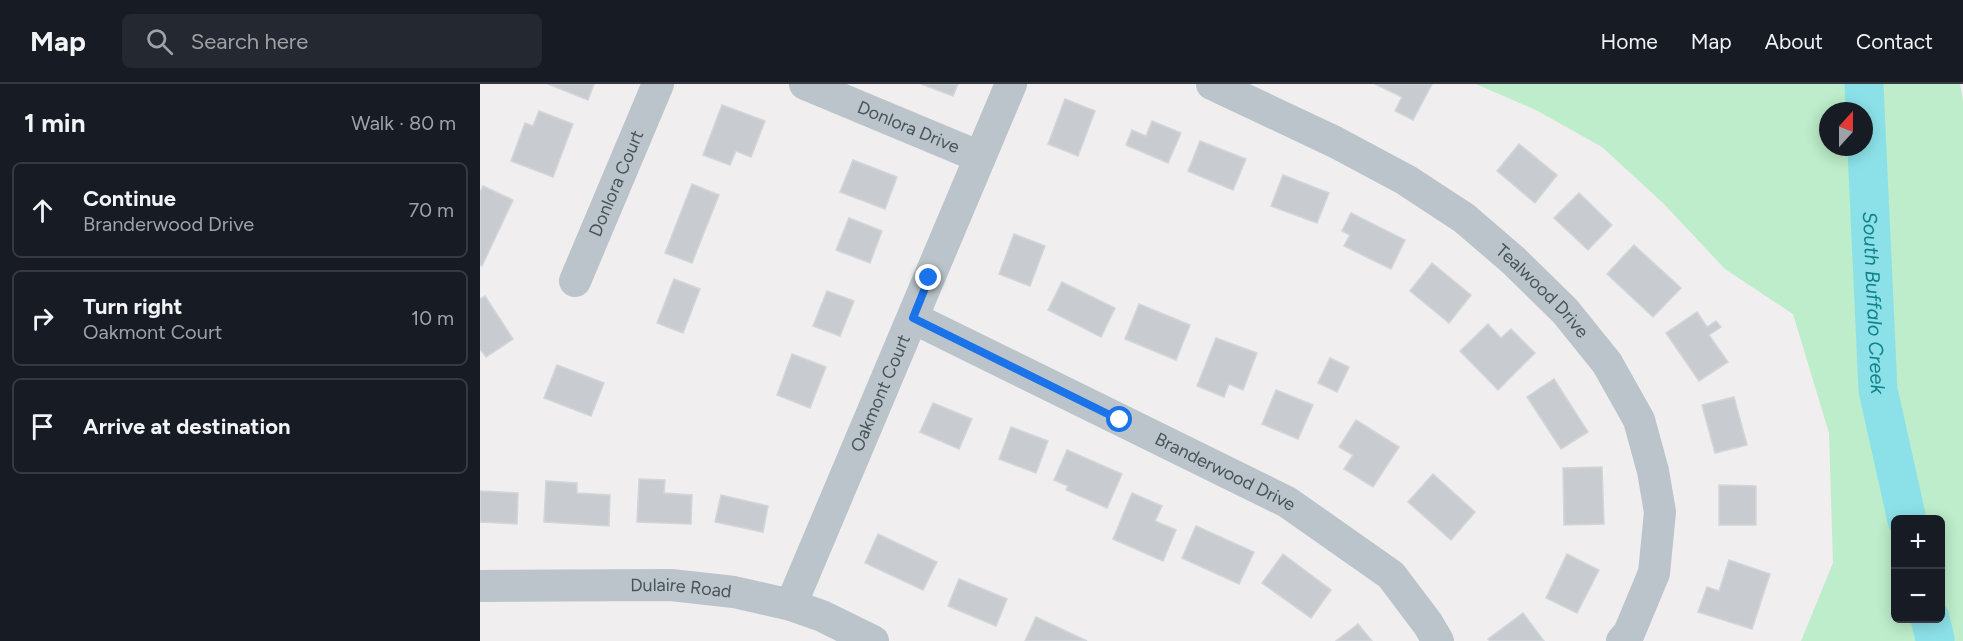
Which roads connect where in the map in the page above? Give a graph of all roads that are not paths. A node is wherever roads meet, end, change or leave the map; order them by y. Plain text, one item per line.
1 (657, 84) edge
2 (805, 84) edge
3 (1011, 84) edge
4 (1212, 84) edge
5 (980, 157) junction
6 (575, 281) dead end
7 (913, 318) junction
8 (480, 586) edge
9 (791, 605) junction
10 (873, 641) edge
11 (1438, 641) edge
12 (1623, 641) edge

1 - 6 street, Donlora Court
2 - 5 street, Donlora Drive
3 - 5 street, Oakmont Court
4 - 12 street, Tealwood Drive
5 - 7 street, Oakmont Court
7 - 9 street, Oakmont Court
7 - 11 street, Branderwood Drive
8 - 9 street, Dulaire Road
9 - 10 street, Dulaire Road

